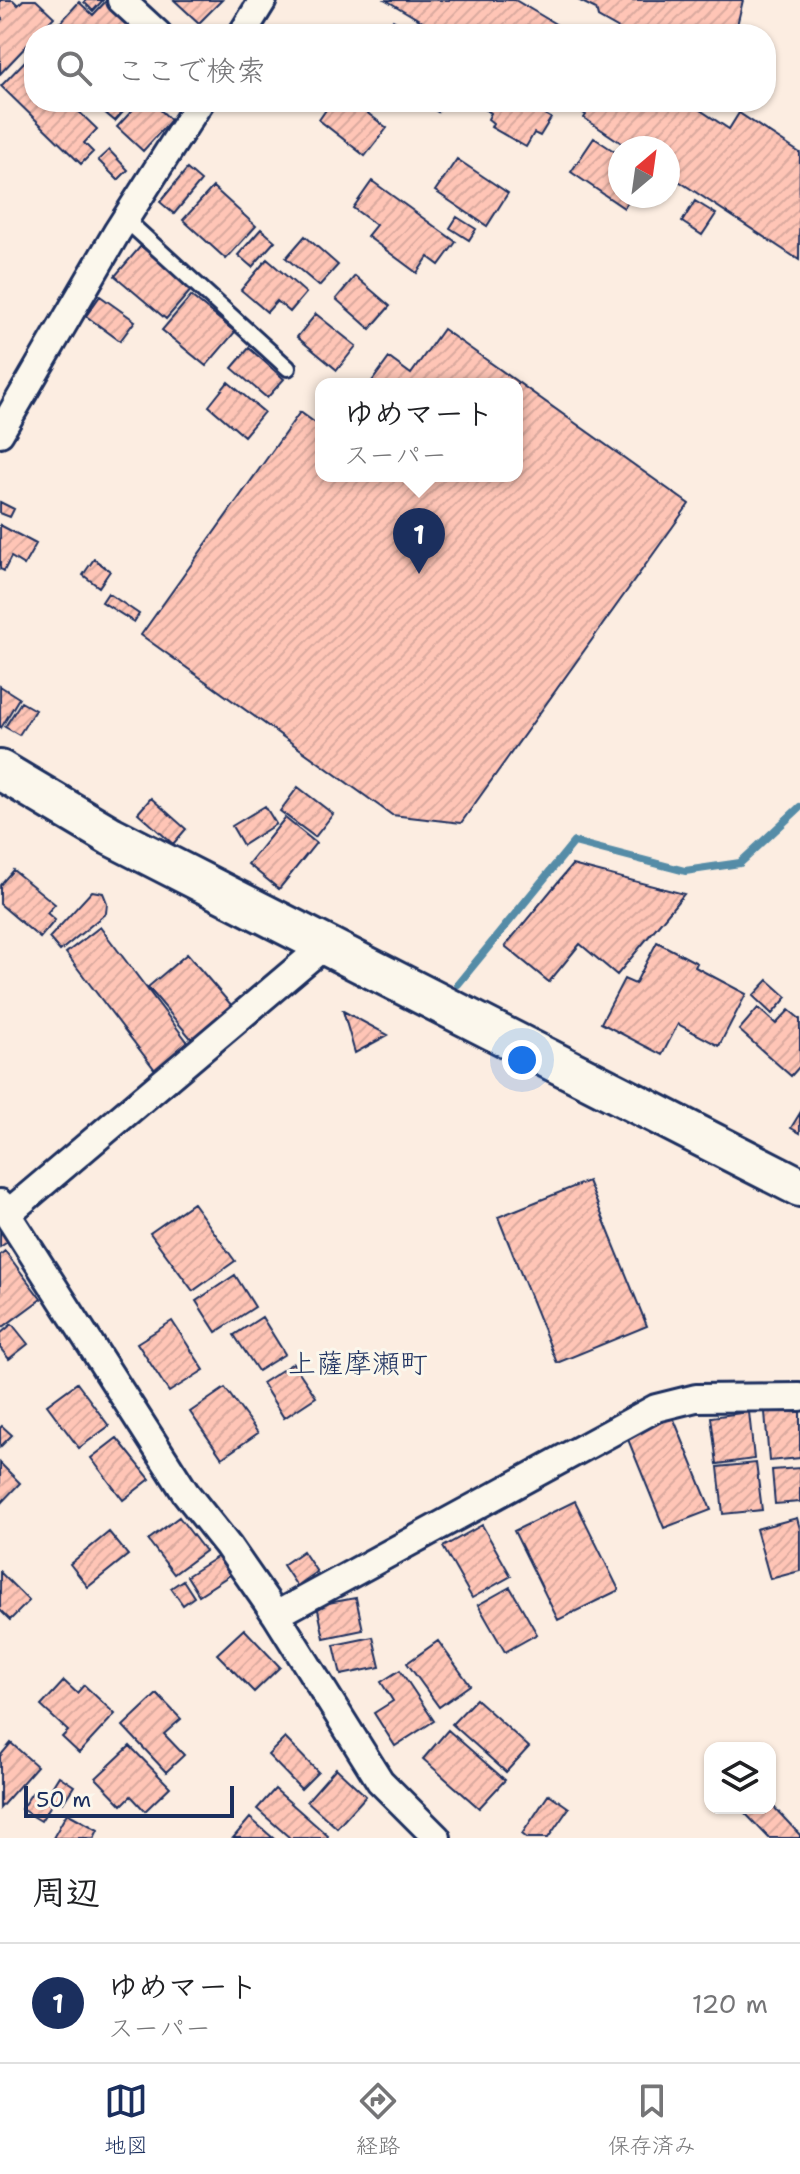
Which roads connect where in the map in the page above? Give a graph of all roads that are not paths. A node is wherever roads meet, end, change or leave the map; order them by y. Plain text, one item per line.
1 (121, 0) edge
2 (263, 0) edge
3 (147, 24) edge
4 (248, 24) edge
5 (194, 112) edge
6 (125, 219) junction
7 (288, 368) dead end
8 (0, 433) edge
9 (0, 770) edge
10 (325, 945) junction
11 (800, 1187) edge
12 (4, 1208) edge
13 (800, 1397) edge
14 (276, 1615) junction
15 (437, 1838) edge

1 - 3 street
2 - 4 street
5 - 6 street
6 - 7 lane
6 - 8 street
9 - 10 street
10 - 11 street
10 - 12 street
12 - 14 street
13 - 14 street
14 - 15 street

